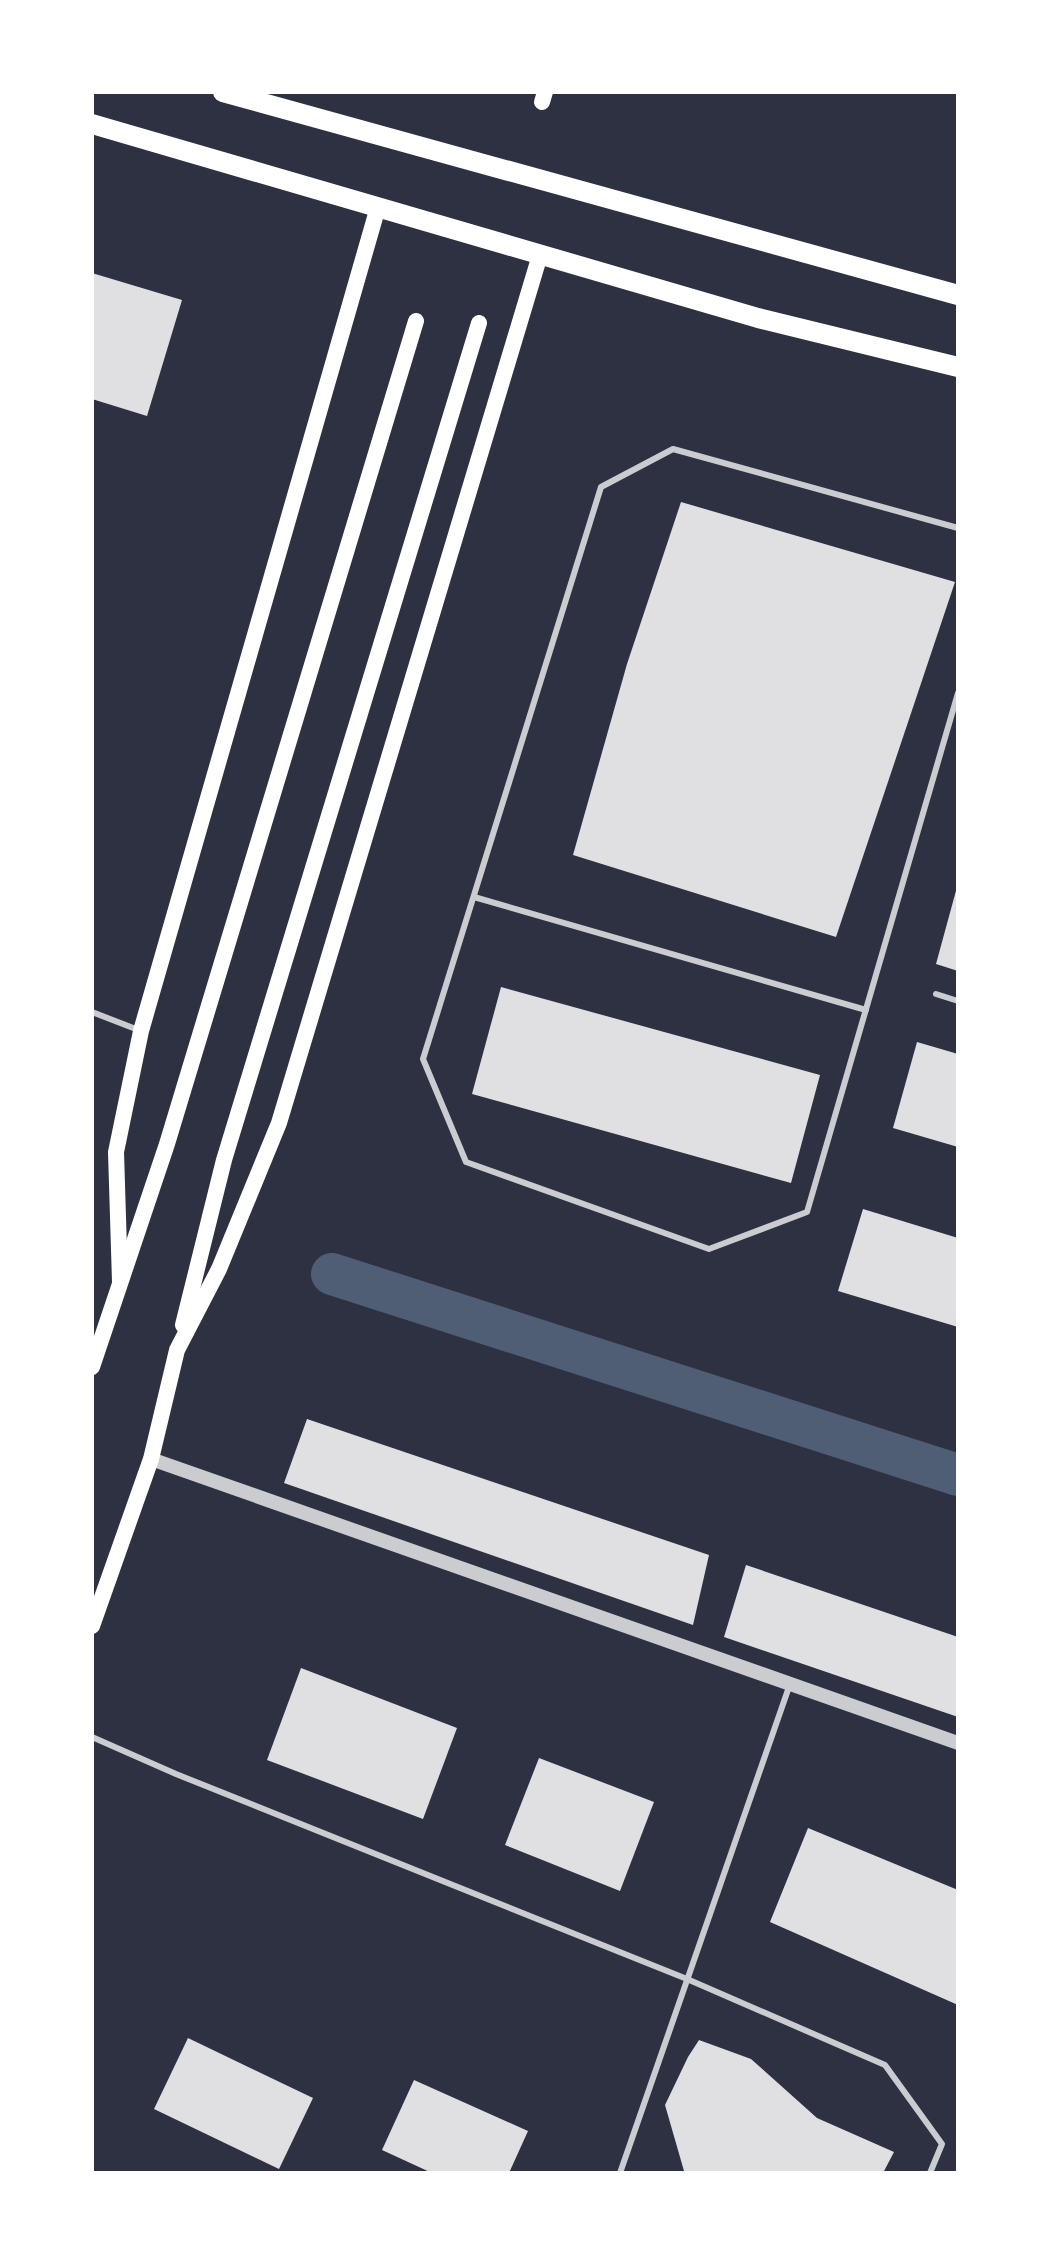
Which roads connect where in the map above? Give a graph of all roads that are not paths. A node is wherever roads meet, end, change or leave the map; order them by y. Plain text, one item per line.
1 (223, 92) edge
2 (92, 124) edge
3 (378, 207) junction
4 (540, 255) junction
5 (958, 295) edge
6 (416, 321) dead end
7 (479, 323) dead end
8 (958, 367) edge
9 (958, 528) edge
10 (958, 693) edge
11 (474, 897) junction
12 (936, 994) dead end
13 (958, 1001) edge
14 (866, 1010) junction
15 (92, 1012) edge
16 (141, 1031) junction
17 (120, 1282) junction
18 (177, 1350) junction
19 (92, 1367) edge
20 (151, 1459) junction
21 (92, 1626) edge
22 (790, 1684) junction
23 (92, 1737) edge
24 (958, 1743) edge
25 (687, 1979) junction
26 (620, 2173) edge
27 (930, 2173) edge

1 - 5 main road
2 - 3 main road
3 - 4 main road
3 - 16 main road
4 - 8 main road
4 - 18 main road
6 - 17 main road
7 - 18 main road
9 - 11 lane
10 - 14 lane
11 - 14 lane
11 - 14 lane
12 - 13 lane
15 - 16 lane
16 - 17 main road
17 - 19 main road
18 - 20 main road
20 - 21 main road
20 - 22 street
22 - 24 street
22 - 25 lane
23 - 25 lane
25 - 26 lane
25 - 27 lane

